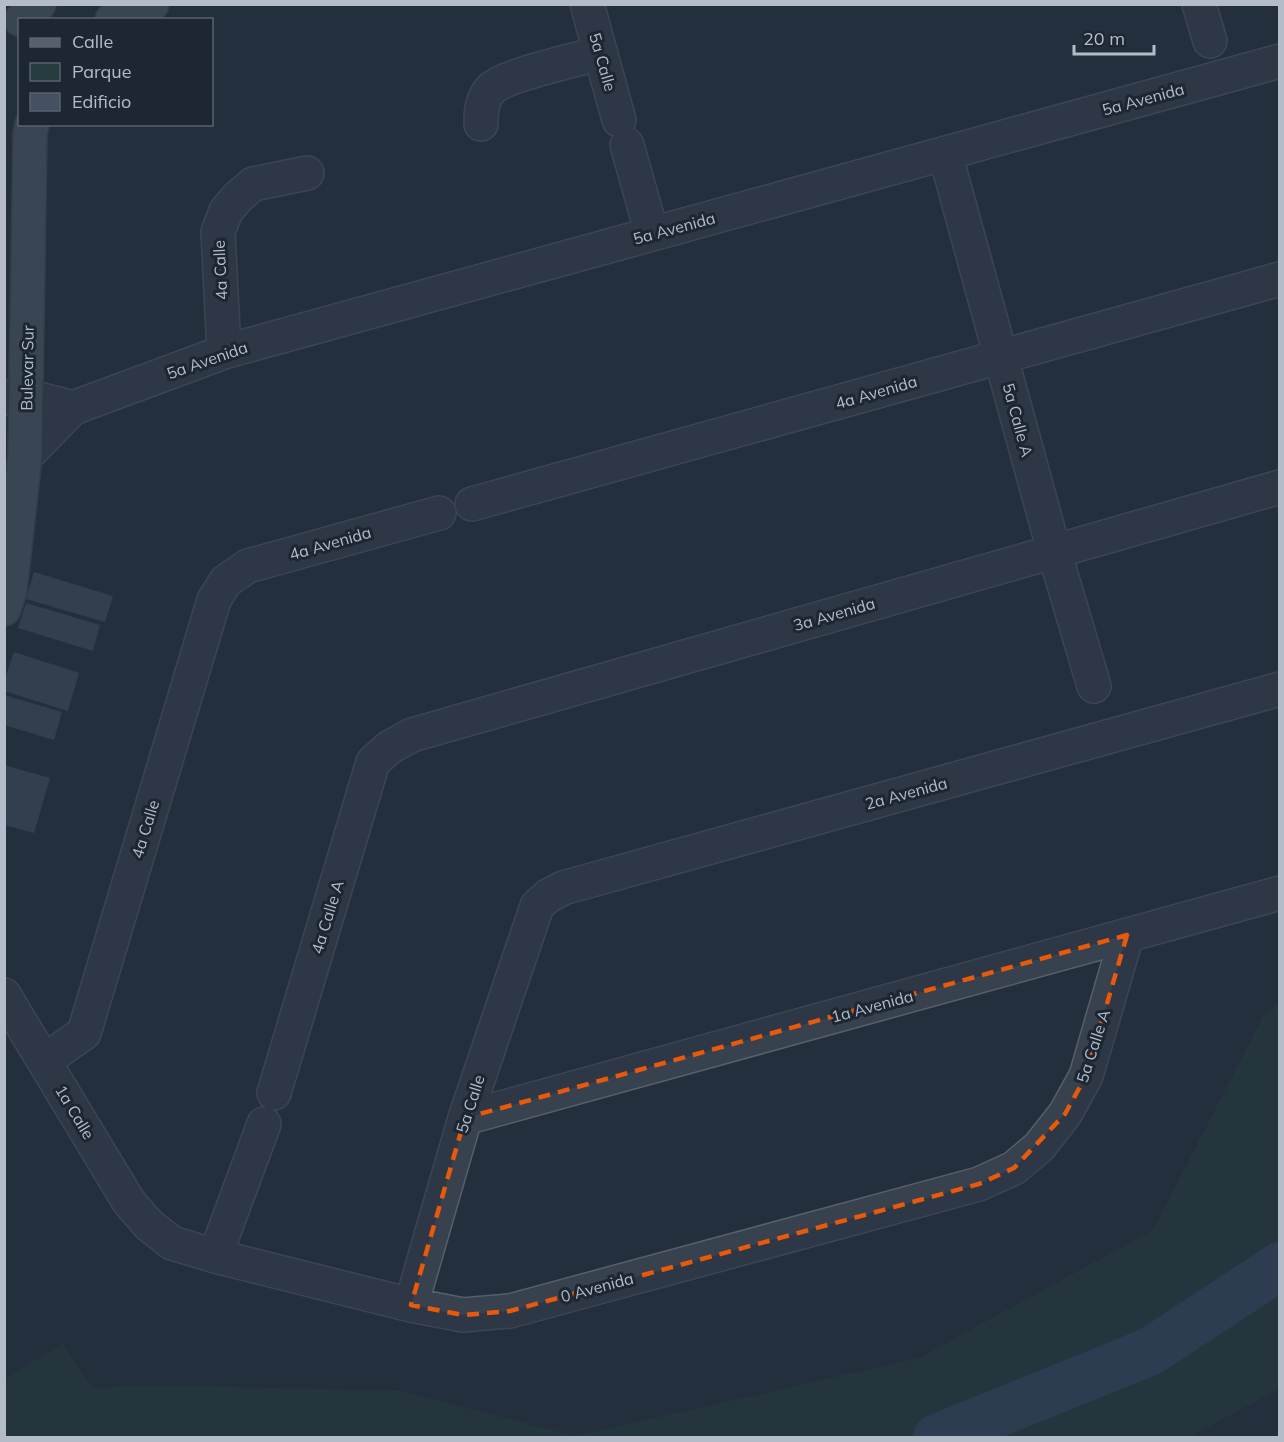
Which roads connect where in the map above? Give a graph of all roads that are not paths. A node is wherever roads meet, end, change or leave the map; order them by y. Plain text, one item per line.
1 (39, 4) edge
2 (152, 4) edge
3 (587, 4) edge
4 (1199, 4) edge
5 (22, 18) edge
6 (116, 18) edge
7 (18, 22) edge
8 (4, 37) edge
9 (1210, 41) dead end
10 (601, 53) junction
11 (1280, 61) edge
12 (481, 124) dead end
13 (32, 126) edge
14 (945, 153) junction
15 (307, 173) dead end
16 (652, 234) junction
17 (1280, 279) edge
18 (224, 352) junction
19 (1001, 357) junction
20 (16, 397) edge
21 (74, 408) junction
22 (25, 458) junction
23 (1280, 487) edge
24 (472, 504) dead end
25 (439, 513) dead end
26 (1053, 551) junction
27 (226, 582) joint
28 (4, 609) edge
29 (1094, 686) dead end
30 (1280, 689) edge
31 (390, 747) joint
32 (1280, 893) edge
33 (537, 906) joint
34 (1127, 935) junction
35 (4, 995) edge
36 (44, 1061) junction
37 (274, 1093) dead end
38 (465, 1118) junction
39 (264, 1124) dead end
40 (1039, 1147) joint
41 (149, 1225) joint
42 (215, 1256) junction
43 (411, 1305) junction

1 - 5 main road
2 - 6 main road
3 - 10 street, 5a Calle
4 - 9 street
7 - 8 main road
10 - 12 street
10 - 16 street, 5a Calle
11 - 14 street, 5a Avenida
13 - 20 main road, Bulevar Sur
14 - 16 street, 5a Avenida
14 - 19 street, 5a Calle A
15 - 18 street, 4a Calle
16 - 18 street, 5a Avenida
17 - 19 street, 4a Avenida
18 - 21 street, 5a Avenida
19 - 24 street, 4a Avenida
19 - 26 street, 5a Calle A
20 - 21 street
20 - 22 main road, Bulevar Sur
21 - 22 street, 5a Avenida
22 - 28 main road, Bulevar Sur
23 - 26 street, 3a Avenida
25 - 27 street, 4a Avenida
26 - 29 street, 5a Calle A
26 - 31 street, 3a Avenida
27 - 36 street, 4a Calle
30 - 33 street, 2a Avenida
31 - 37 street, 4a Calle A
32 - 34 street, 1a Avenida
33 - 38 street, 5a Calle
34 - 38 street, 1a Avenida
34 - 40 street, 5a Calle A
35 - 36 street, 1a Calle
36 - 41 street, 1a Calle
38 - 43 street, 5a Calle
39 - 42 street
40 - 43 street, 0 Avenida
41 - 42 street, 0 Avenida
42 - 43 street, 0 Avenida

